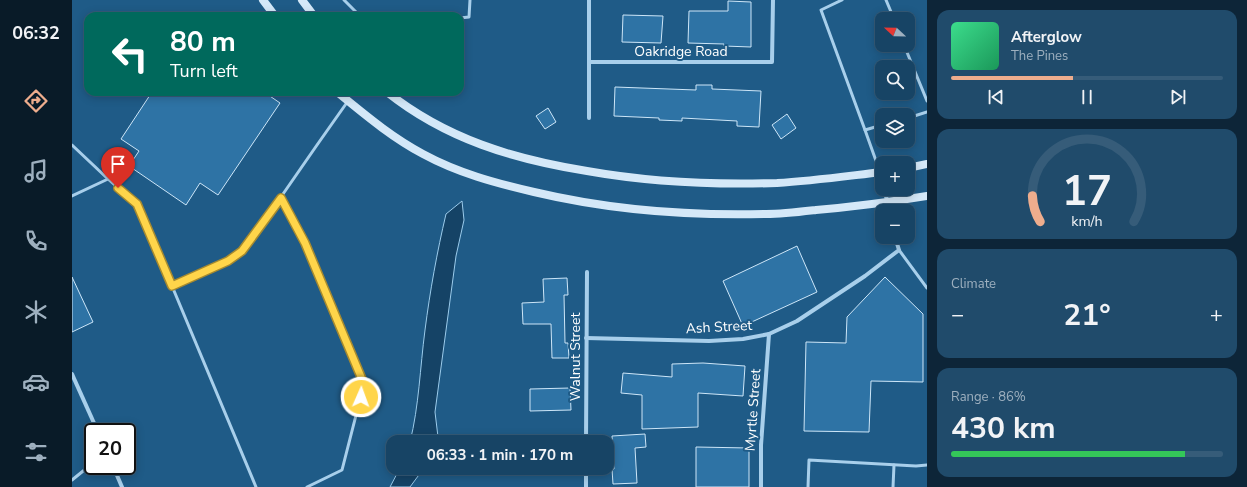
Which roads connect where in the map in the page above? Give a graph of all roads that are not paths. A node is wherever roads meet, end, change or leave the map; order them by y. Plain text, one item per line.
1 (263, 0) edge
2 (302, 0) edge
3 (344, 0) edge
4 (470, 0) edge
5 (589, 0) edge
6 (774, 0) edge
7 (842, 0) edge
8 (886, 0) edge
9 (272, 12) edge
10 (311, 12) edge
11 (356, 12) edge
12 (891, 12) edge
13 (464, 18) edge
14 (907, 52) edge
15 (590, 62) junction
16 (342, 96) edge
17 (392, 96) edge
18 (348, 101) junction
19 (927, 101) edge
20 (927, 112) edge
21 (915, 116) edge
22 (590, 118) dead end
23 (875, 127) edge
24 (865, 130) junction
25 (72, 145) edge
26 (875, 156) edge
27 (927, 164) edge
28 (915, 167) edge
29 (875, 173) edge
30 (108, 179) junction
31 (72, 196) edge
32 (927, 196) edge
33 (281, 198) junction
34 (899, 204) edge
35 (875, 208) edge
36 (898, 244) edge
37 (900, 250) junction
38 (587, 272) dead end
39 (172, 286) junction
40 (927, 288) edge
41 (769, 334) junction
42 (586, 338) junction
43 (72, 374) edge
44 (94, 423) edge
45 (586, 435) edge
46 (894, 465) junction
47 (927, 465) edge
48 (84, 470) edge
49 (117, 475) edge
50 (586, 475) edge
51 (72, 480) edge
52 (122, 487) edge
53 (256, 487) edge
54 (307, 487) edge
55 (586, 487) edge
56 (761, 487) edge
57 (808, 487) edge
58 (894, 487) edge

1 - 9 main road
2 - 10 main road
3 - 11 lane
4 - 13 lane
5 - 15 street
6 - 15 street, Oakridge Road
7 - 24 lane
8 - 12 lane
14 - 19 lane
15 - 22 street
16 - 18 main road
17 - 29 main road
18 - 33 lane
18 - 35 main road
20 - 21 lane
23 - 24 lane
24 - 26 lane
25 - 30 lane
27 - 28 main road
30 - 31 lane
30 - 39 lane
32 - 34 main road
33 - 39 lane
33 - 54 lane
36 - 37 street
37 - 40 lane
37 - 41 street, Ash Street
38 - 42 street, Walnut Street
39 - 53 lane
41 - 42 street, Ash Street
41 - 56 street, Myrtle Street
42 - 45 street, Walnut Street
43 - 44 street
46 - 47 lane
46 - 57 lane
46 - 58 lane
48 - 51 lane
49 - 52 street
50 - 55 street

